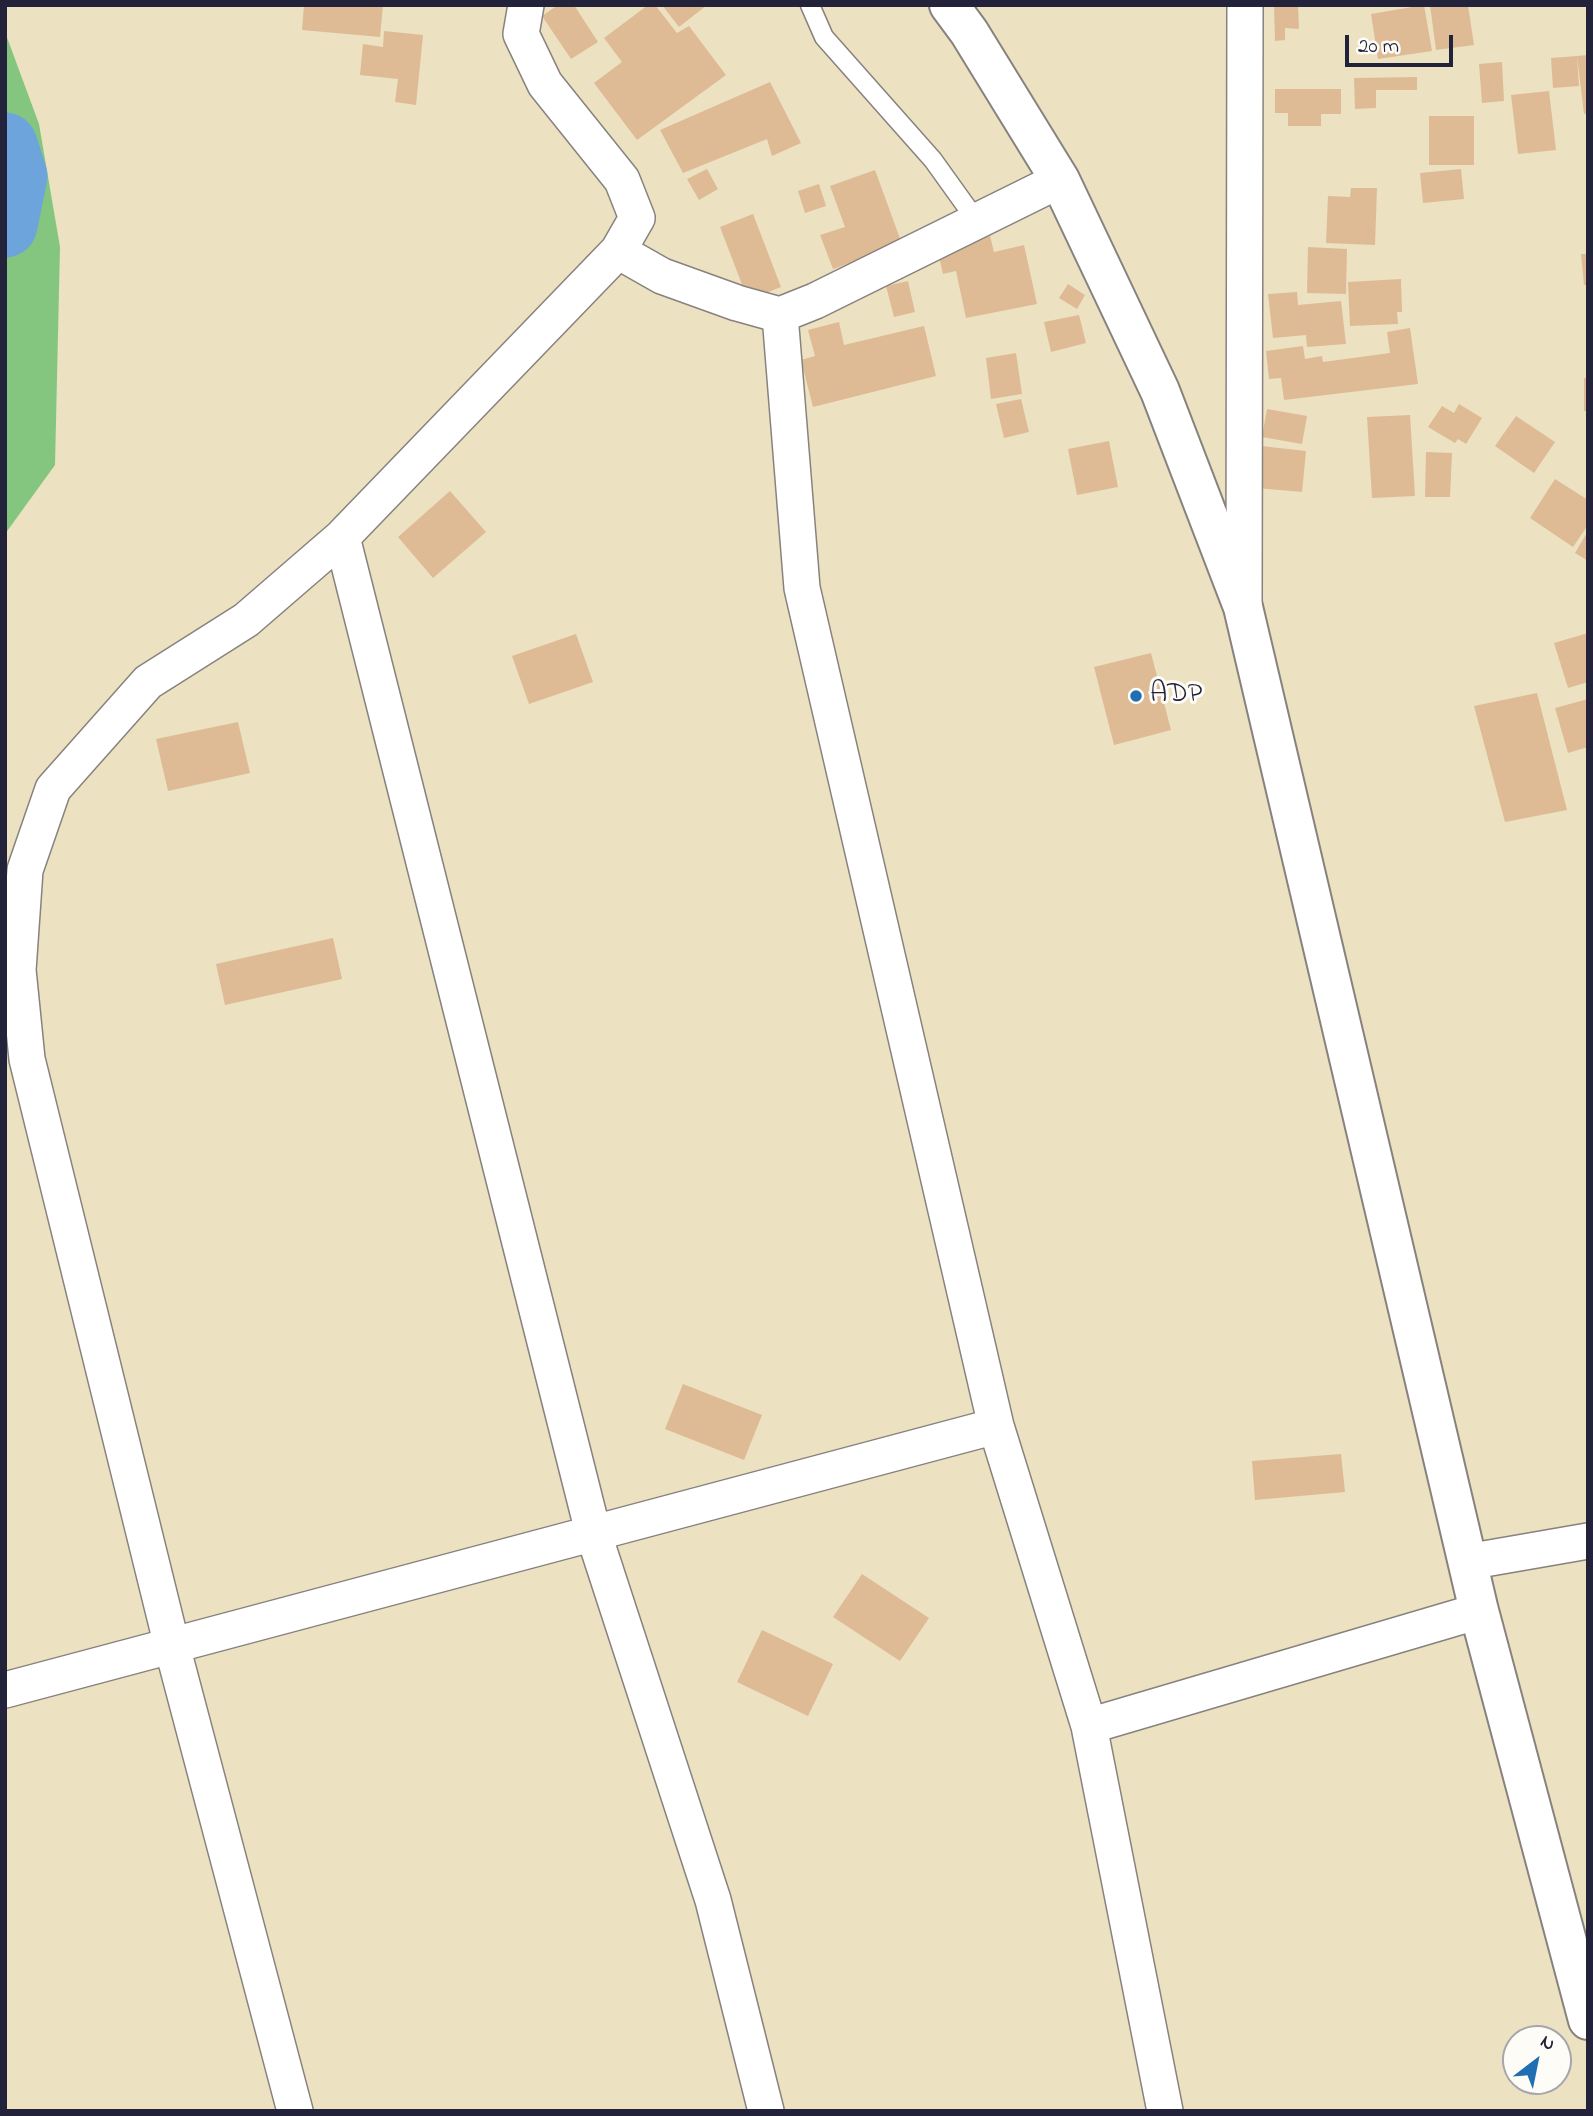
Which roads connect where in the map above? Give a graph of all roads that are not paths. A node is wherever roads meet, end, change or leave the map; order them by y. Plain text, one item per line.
1 (526, 5) edge
2 (810, 5) edge
3 (949, 5) edge
4 (1245, 5) edge
5 (1060, 180) junction
6 (976, 220) junction
7 (618, 251) junction
8 (780, 315) junction
9 (342, 537) junction
10 (1244, 607) junction
11 (996, 1426) junction
12 (593, 1532) junction
13 (1588, 1541) edge
14 (1467, 1562) junction
15 (1479, 1611) junction
16 (172, 1646) junction
17 (5, 1690) edge
18 (1089, 1726) junction
19 (1588, 2020) edge
20 (295, 2111) edge
21 (766, 2111) edge
22 (1165, 2111) edge

1 - 7 street
2 - 6 lane
3 - 5 main road
4 - 10 street
5 - 6 street
5 - 10 main road
6 - 8 street
7 - 8 street
7 - 9 street
8 - 11 street
9 - 12 street
9 - 16 street
10 - 14 main road
11 - 12 street
11 - 18 street
12 - 16 street
12 - 21 street
13 - 14 street
14 - 15 main road
15 - 18 street
15 - 19 main road
16 - 17 street
16 - 20 street
18 - 22 street

